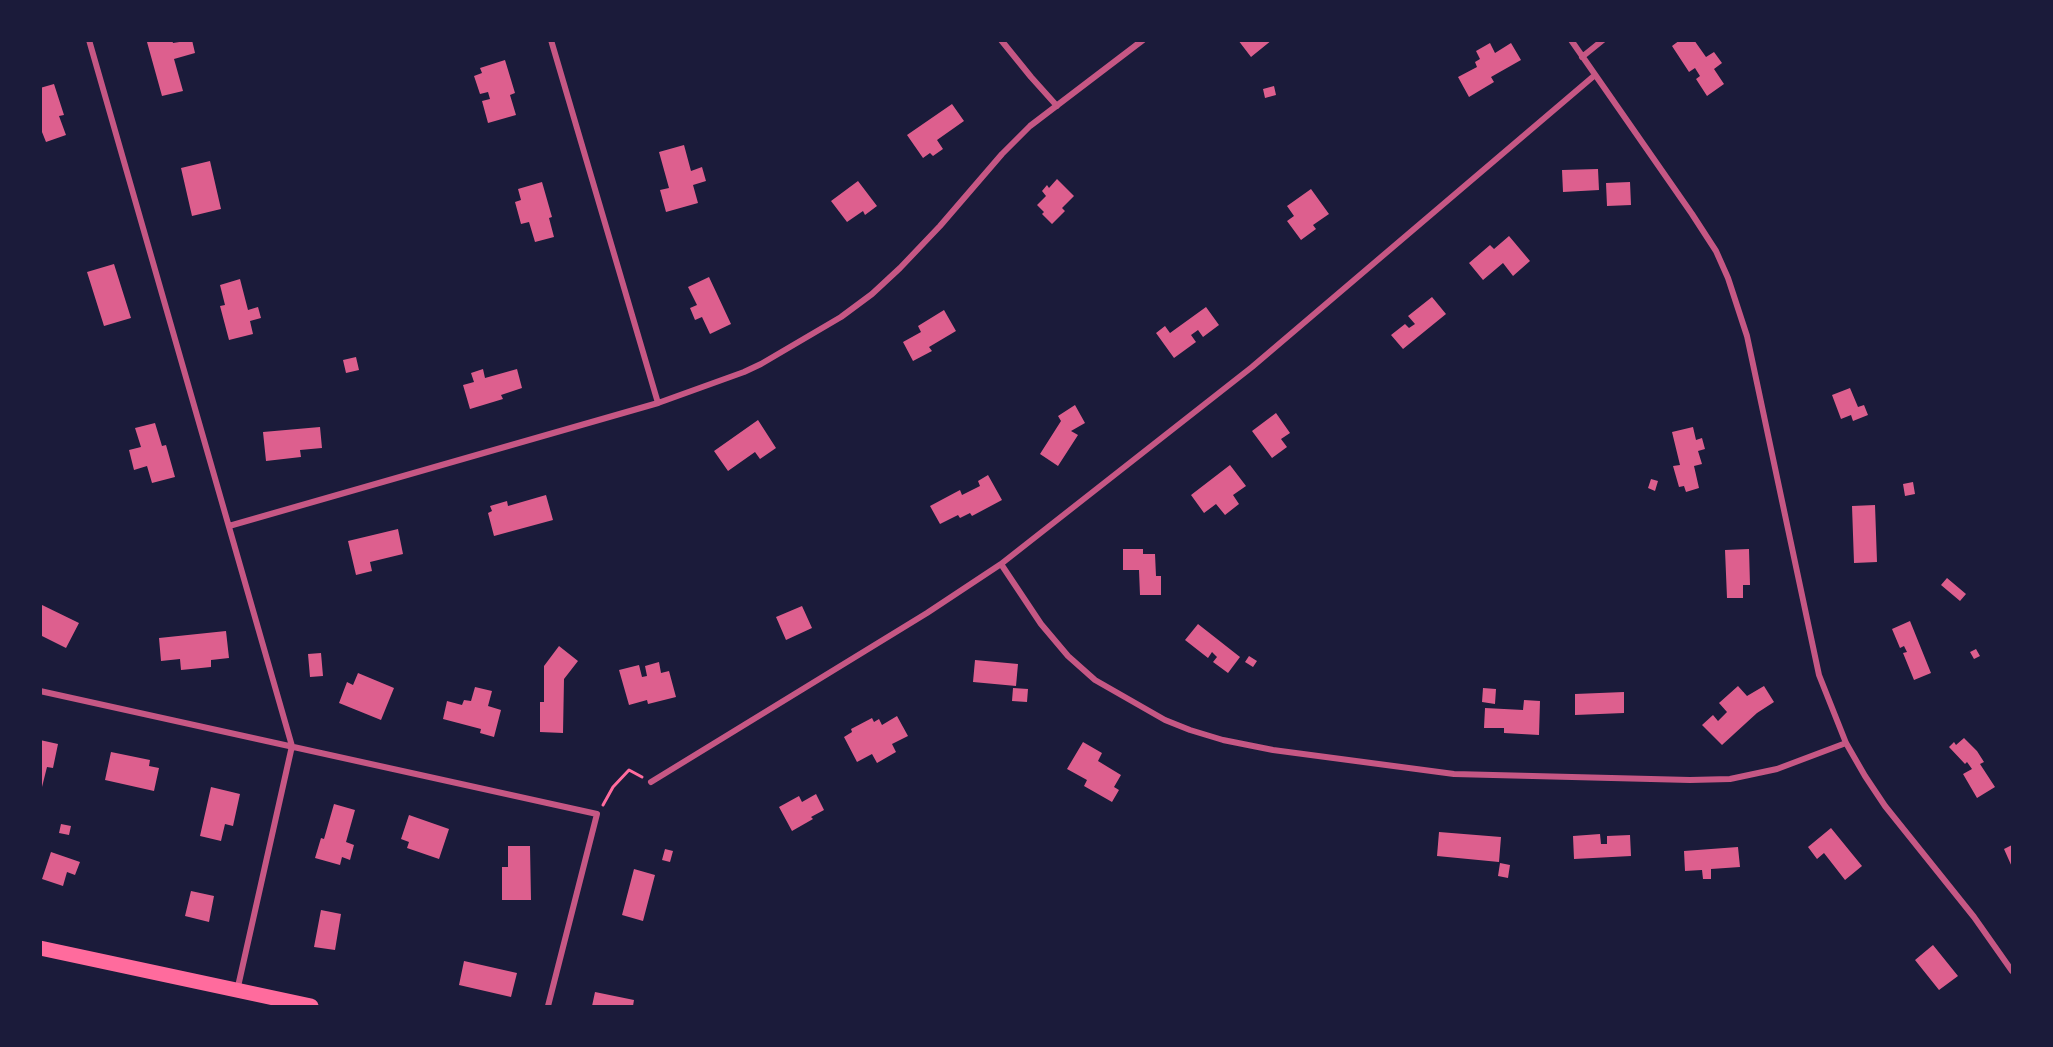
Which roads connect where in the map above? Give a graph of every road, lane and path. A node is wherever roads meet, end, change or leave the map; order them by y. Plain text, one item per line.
1 (89, 40) edge
2 (551, 40) edge
3 (1001, 40) edge
4 (1143, 40) edge
5 (1571, 40) edge
6 (1604, 40) edge
7 (1582, 57) junction
8 (1595, 75) junction
9 (1057, 106) junction
10 (658, 403) junction
11 (229, 526) junction
12 (1001, 564) junction
13 (40, 691) edge
14 (1846, 743) junction
15 (292, 746) junction
16 (651, 782) joint
17 (597, 814) junction
18 (40, 948) edge
19 (2013, 971) edge
20 (237, 991) junction
21 (311, 1006) edge
22 (548, 1006) edge

1 - 11 street
2 - 10 street
3 - 9 street
4 - 9 street
5 - 7 street
6 - 7 street
7 - 8 street
8 - 12 street
8 - 14 street
9 - 10 street
10 - 11 street
11 - 15 street
12 - 14 street
12 - 16 street
13 - 15 street
14 - 19 street
15 - 17 street
15 - 20 street
16 - 17 path
17 - 22 street
18 - 20 main road
20 - 21 main road

